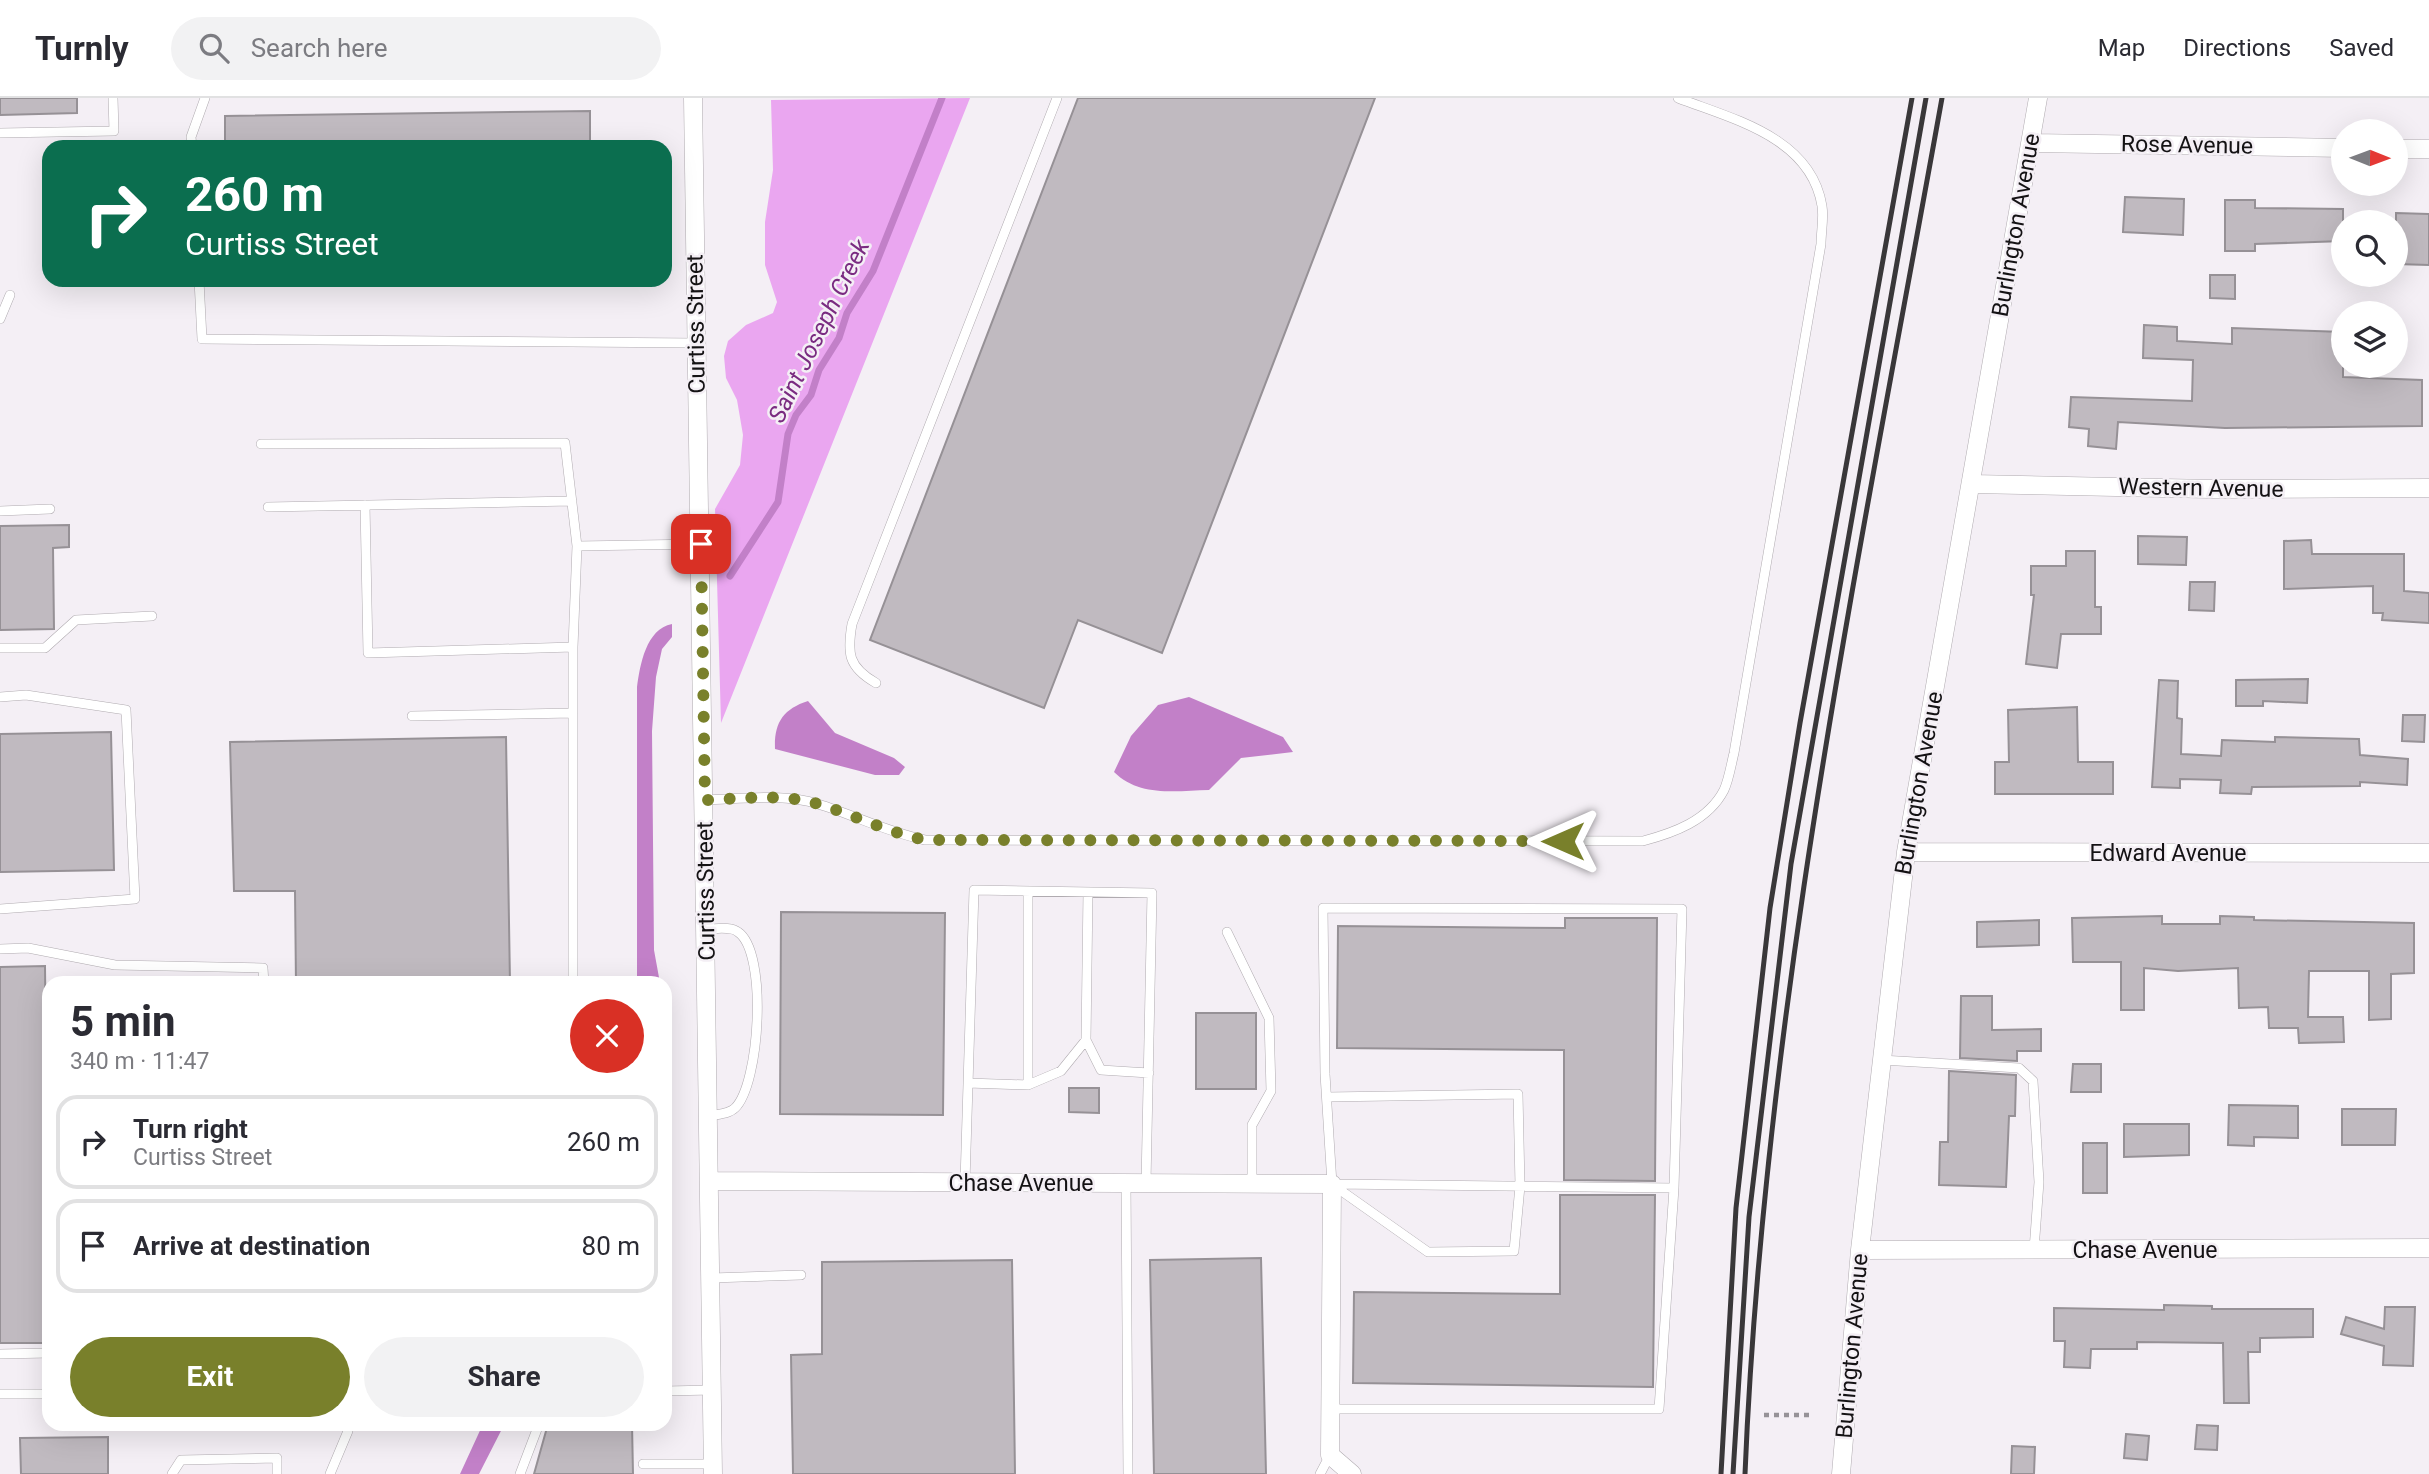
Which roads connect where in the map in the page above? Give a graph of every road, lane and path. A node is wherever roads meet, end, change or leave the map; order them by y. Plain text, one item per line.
1 (113, 98) edge
2 (205, 98) edge
3 (693, 98) edge
4 (1057, 98) edge
5 (1678, 98) edge
6 (2038, 98) edge
7 (0, 133) edge
8 (191, 140) edge
9 (2030, 143) junction
10 (2331, 148) edge
11 (2408, 149) edge
12 (2429, 149) edge
13 (199, 287) edge
14 (10, 295) dead end
15 (0, 319) edge
16 (696, 343) junction
17 (261, 444) dead end
18 (1972, 484) junction
19 (2429, 488) edge
20 (572, 501) junction
21 (365, 505) junction
22 (268, 507) dead end
23 (50, 509) dead end
24 (0, 511) edge
25 (701, 544) junction
26 (577, 546) junction
27 (152, 616) dead end
28 (573, 647) junction
29 (0, 648) edge
30 (876, 683) dead end
31 (0, 697) edge
32 (573, 713) junction
33 (412, 716) dead end
34 (705, 800) junction
35 (1906, 852) junction
36 (2429, 853) edge
37 (1028, 891) junction
38 (1088, 892) junction
39 (0, 909) edge
40 (706, 929) junction
41 (1227, 932) dead end
42 (0, 949) edge
43 (264, 976) edge
44 (573, 976) edge
45 (1086, 1040) junction
46 (1881, 1059) junction
47 (1149, 1073) junction
48 (968, 1083) junction
49 (1028, 1084) junction
50 (1327, 1097) junction
51 (709, 1116) junction
52 (711, 1181) junction
53 (965, 1182) junction
54 (1126, 1183) junction
55 (1146, 1183) junction
56 (1252, 1184) junction
57 (1332, 1184) junction
58 (1520, 1186) junction
59 (1674, 1188) junction
60 (2429, 1248) edge
61 (1860, 1250) junction
62 (2034, 1250) junction
63 (802, 1275) dead end
64 (712, 1278) junction
65 (42, 1353) edge
66 (0, 1354) edge
67 (713, 1390) junction
68 (672, 1391) edge
69 (0, 1394) edge
70 (42, 1394) edge
71 (1330, 1409) junction
72 (1764, 1415) dead end
73 (1811, 1415) dead end
74 (348, 1431) dead end
75 (537, 1431) edge
76 (1330, 1455) junction
77 (643, 1464) dead end
78 (713, 1469) edge
79 (173, 1474) edge
80 (277, 1474) edge
81 (330, 1474) edge
82 (520, 1474) edge
83 (1128, 1474) edge
84 (1320, 1474) edge
85 (1352, 1474) edge
86 (1841, 1474) edge

1 - 7 lane
2 - 8 lane
3 - 16 street, Curtiss Street
4 - 30 lane
5 - 34 lane
6 - 9 street, Burlington Avenue
9 - 10 street, Rose Avenue
9 - 18 street, Burlington Avenue
11 - 12 street
13 - 16 lane
14 - 15 lane
16 - 25 street, Curtiss Street
17 - 20 lane
18 - 19 street, Western Avenue
18 - 35 street, Burlington Avenue
20 - 21 lane
20 - 26 lane
21 - 22 lane
21 - 28 lane
23 - 24 lane
25 - 26 lane
25 - 34 street, Curtiss Street
26 - 28 lane
27 - 29 lane
28 - 32 lane
31 - 39 lane
32 - 33 lane
32 - 44 lane
34 - 40 street, Curtiss Street
35 - 36 street, Edward Avenue
35 - 46 street, Burlington Avenue
37 - 38 lane
37 - 48 lane
37 - 49 lane
38 - 45 lane
38 - 47 lane
40 - 51 street, Curtiss Street
40 - 51 lane
41 - 56 lane
42 - 43 lane
45 - 47 lane
45 - 49 lane
46 - 61 street, Burlington Avenue
46 - 62 lane
47 - 55 lane
48 - 49 lane
48 - 53 lane
50 - 57 lane
50 - 58 lane
50 - 59 lane
51 - 52 street, Curtiss Street
52 - 53 street, Chase Avenue
52 - 64 street, Curtiss Street
53 - 54 street, Chase Avenue
54 - 55 street, Chase Avenue
54 - 83 lane
55 - 56 street, Chase Avenue
56 - 57 street, Chase Avenue
57 - 58 lane
57 - 58 lane
57 - 71 street
58 - 59 lane
59 - 71 lane
60 - 62 street, Chase Avenue
61 - 62 street, Chase Avenue
61 - 86 street, Burlington Avenue
63 - 64 lane
64 - 67 street, Curtiss Street
65 - 66 lane
67 - 68 lane
67 - 78 street, Curtiss Street
69 - 70 lane
71 - 76 street
72 - 73 path
74 - 81 lane
75 - 82 lane
76 - 84 lane
76 - 85 street
77 - 78 lane
79 - 80 lane

